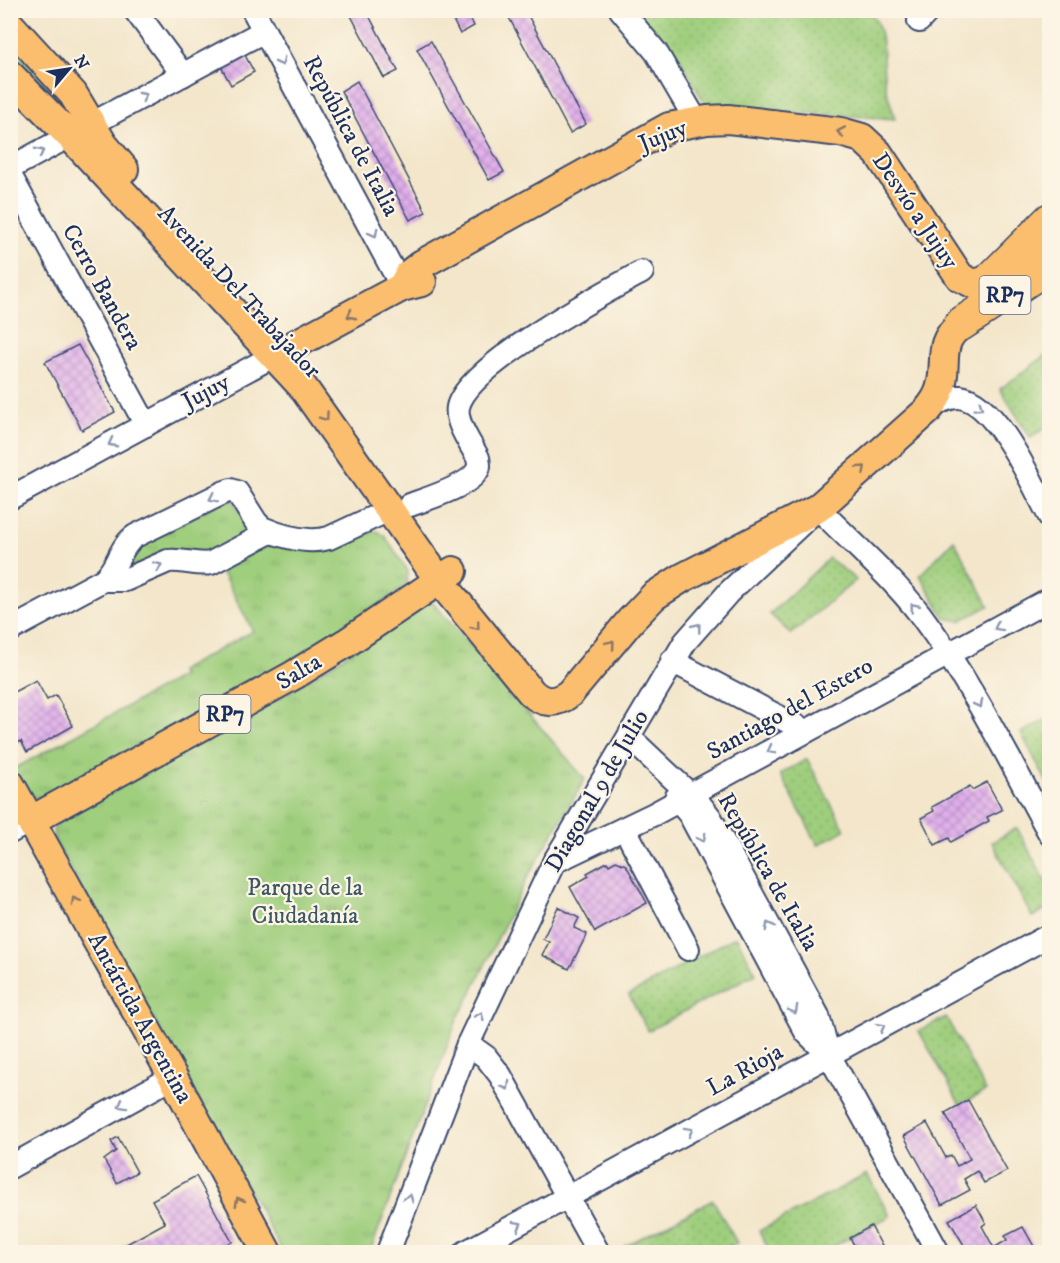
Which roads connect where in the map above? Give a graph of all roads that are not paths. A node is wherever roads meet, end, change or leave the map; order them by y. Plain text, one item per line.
1 (135, 10) edge
2 (253, 10) edge
3 (621, 10) edge
4 (10, 26) edge
5 (264, 31) junction
6 (10, 75) edge
7 (183, 75) junction
8 (697, 122) junction
9 (81, 130) junction
10 (10, 168) edge
11 (10, 175) edge
12 (1050, 220) edge
13 (1050, 244) edge
14 (1050, 265) edge
15 (642, 272) dead end
16 (991, 279) junction
17 (1050, 286) edge
18 (402, 287) junction
19 (961, 324) junction
20 (284, 351) junction
21 (927, 411) junction
22 (146, 425) junction
23 (10, 498) edge
24 (400, 508) junction
25 (818, 508) junction
26 (1050, 516) edge
27 (270, 532) junction
28 (447, 575) junction
29 (103, 580) junction
30 (1050, 599) edge
31 (10, 630) edge
32 (948, 654) junction
33 (672, 661) junction
34 (806, 731) junction
35 (626, 742) junction
36 (10, 784) edge
37 (684, 797) junction
38 (20, 826) edge
39 (625, 829) junction
40 (1050, 834) edge
41 (554, 862) junction
42 (1050, 935) edge
43 (688, 949) dead end
44 (468, 1044) junction
45 (830, 1055) junction
46 (173, 1077) junction
47 (10, 1167) edge
48 (567, 1197) junction
49 (267, 1252) edge
50 (388, 1252) edge
51 (466, 1252) edge
52 (598, 1252) edge
53 (938, 1252) edge

1 - 7 street
2 - 5 street, República de Italia
3 - 8 street
4 - 9 main road, Avenida Del Trabajador
5 - 7 street
5 -> 18 street, República de Italia
6 - 9 main road, Avenida Del Trabajador
9 -> 7 street
16 -> 8 main road, Desvío a Jujuy
8 - 18 main road, Jujuy
10 -> 9 street
9 - 20 main road, Avenida Del Trabajador
11 - 22 street, Cerro Bandera
12 - 16 highway
13 - 16 highway, RP7
14 - 19 highway, RP7
15 - 24 street
17 - 19 highway
18 -> 20 main road, Jujuy
19 - 21 main road, Diagonal 9 de Julio
20 - 22 street, Jujuy
20 - 24 main road, Avenida Del Trabajador
25 -> 21 main road, Diagonal 9 de Julio
21 -> 26 street
22 -> 23 street, Jujuy
24 - 27 street
24 - 28 main road, Avenida Del Trabajador
28 -> 25 main road, Avenida Del Trabajador
32 -> 25 street
33 -> 25 street, Diagonal 9 de Julio
29 -> 27 street
27 -> 29 street
28 - 38 main road, Salta / RP7
29 - 31 street
30 -> 32 street, Santiago del Estero
32 - 34 street, Santiago del Estero
32 -> 40 street
33 - 34 street
33 - 35 street, Diagonal 9 de Julio
34 -> 37 street, Santiago del Estero
35 - 37 street, República de Italia
35 - 41 street, Diagonal 9 de Julio
36 - 38 main road, Antártida Argentina
37 - 39 street, Santiago del Estero
37 - 45 street, República de Italia
46 -> 38 main road, Antártida Argentina
39 - 41 street, Santiago del Estero
39 - 43 street
44 -> 41 street, Diagonal 9 de Julio
45 -> 42 street, La Rioja
44 -> 48 street
50 -> 44 street, Diagonal 9 de Julio
48 -> 45 street, La Rioja
45 - 53 street, República de Italia
46 -> 47 street
49 -> 46 main road, Antártida Argentina
51 -> 48 street, La Rioja
48 - 52 street

